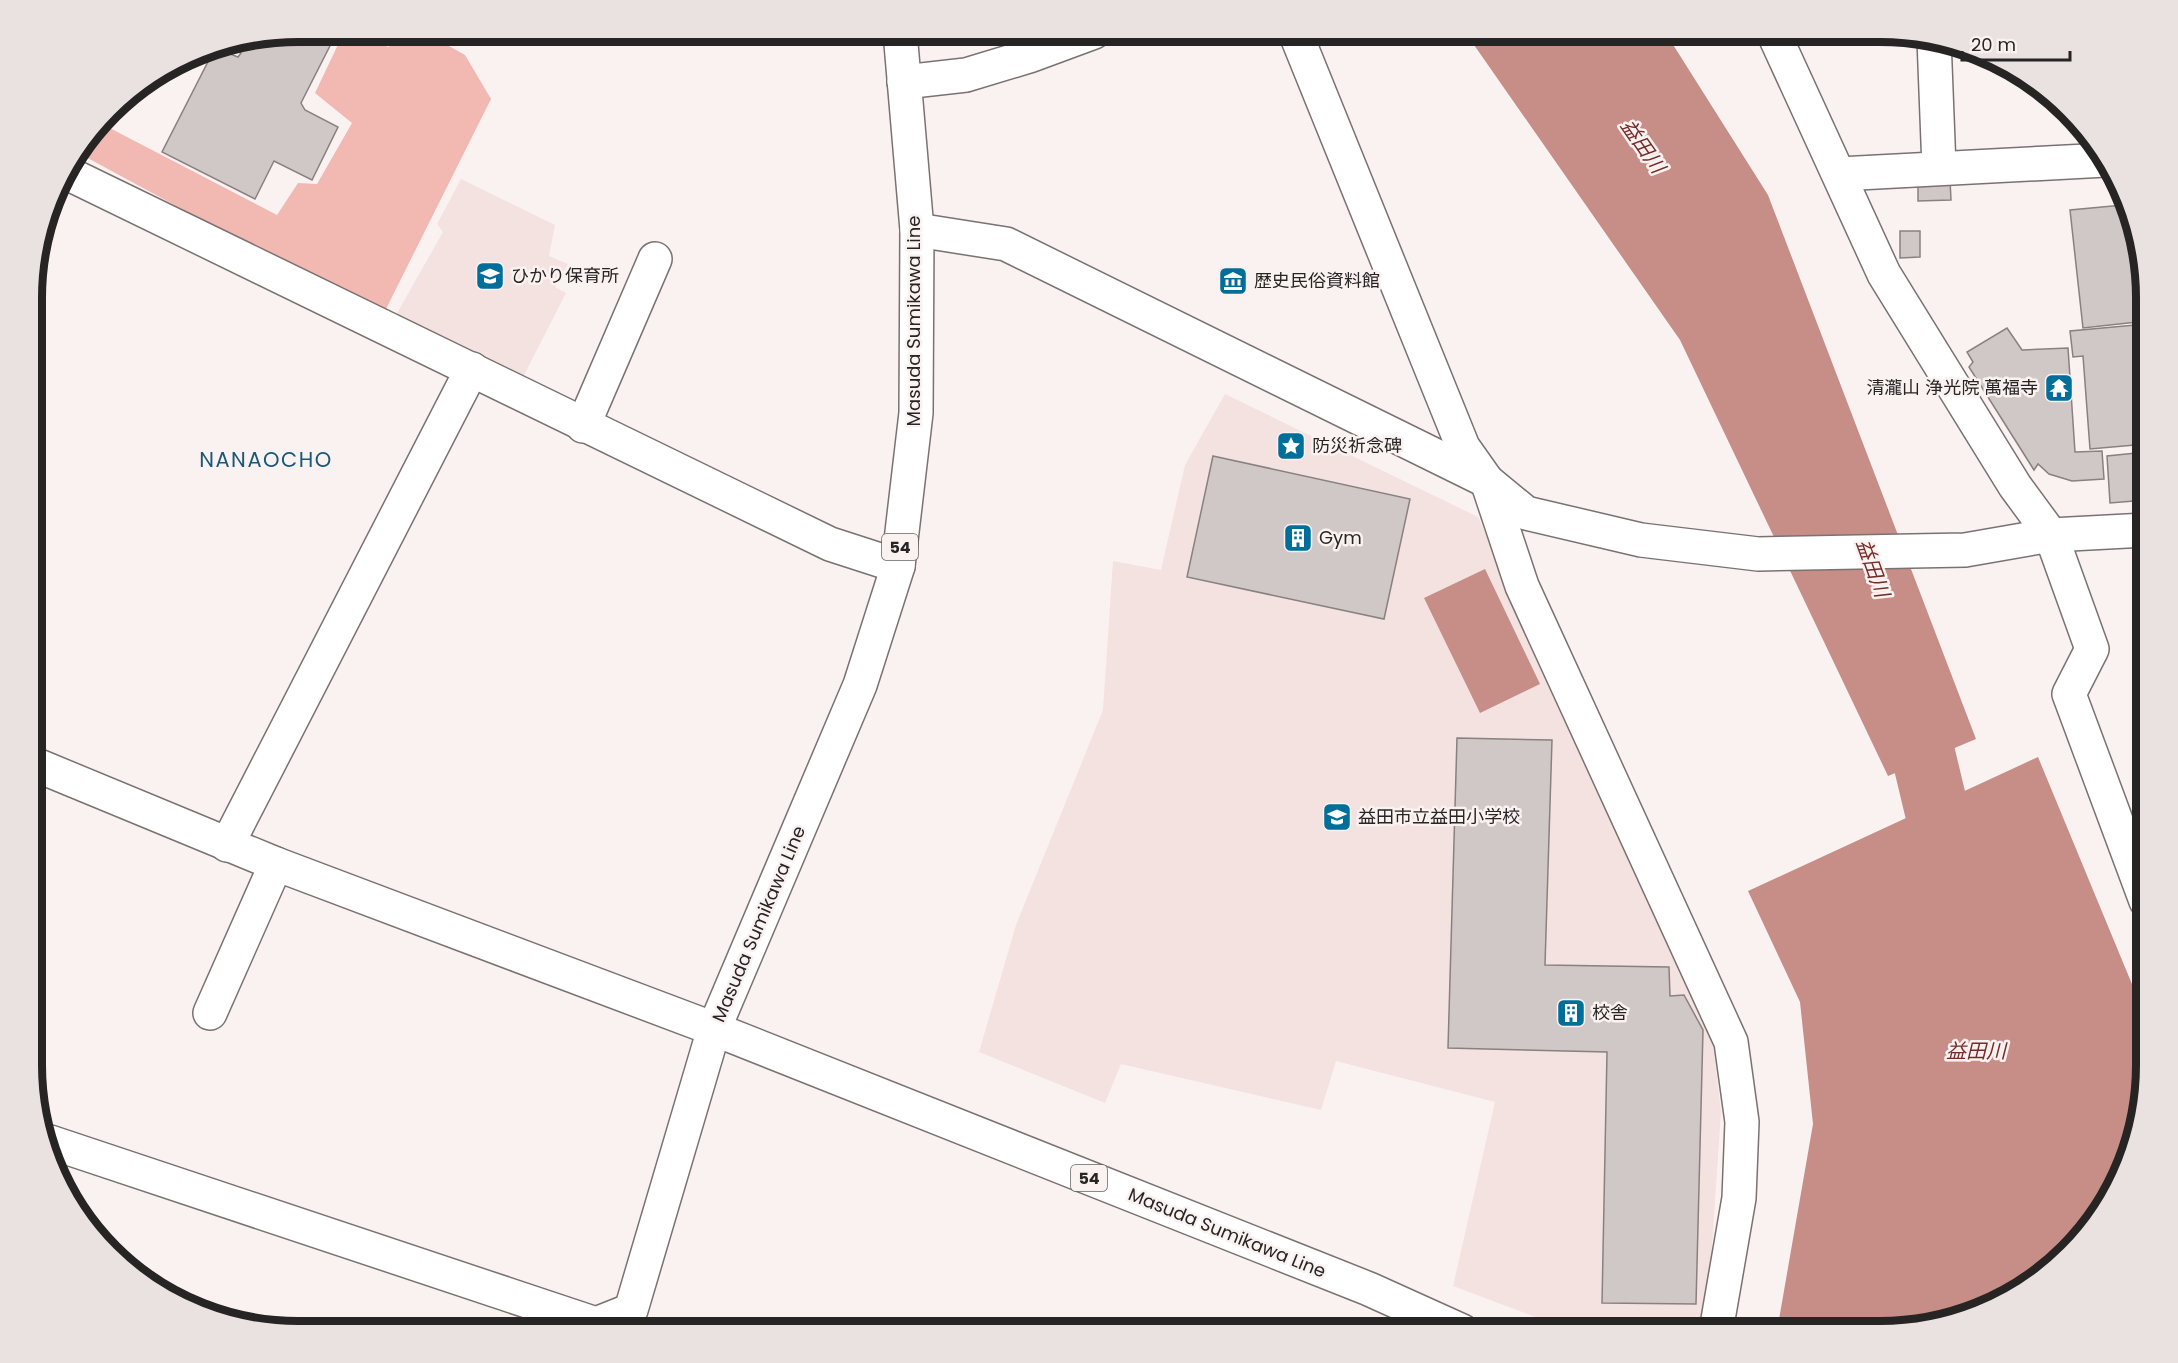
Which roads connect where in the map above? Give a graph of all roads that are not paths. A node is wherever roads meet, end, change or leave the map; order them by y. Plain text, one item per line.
1 (901, 42) edge
2 (1067, 42) edge
3 (1299, 42) edge
4 (1778, 42) edge
5 (1934, 48) edge
6 (904, 82) junction
7 (2096, 160) edge
8 (1939, 168) junction
9 (1839, 174) junction
10 (73, 176) edge
11 (917, 230) junction
12 (655, 259) dead end
13 (472, 369) junction
14 (583, 426) junction
15 (1487, 481) junction
16 (2136, 531) edge
17 (2051, 535) junction
18 (898, 566) junction
19 (42, 767) edge
20 (227, 845) junction
21 (276, 864) junction
22 (2136, 874) edge
23 (210, 1014) dead end
24 (714, 1029) junction
25 (55, 1144) edge
26 (587, 1321) edge
27 (604, 1321) edge
28 (1440, 1321) edge
29 (1718, 1321) edge

1 - 6 street, Masuda Sumikawa Line / 54
2 - 6 street
3 - 15 street
4 - 9 street
5 - 8 street
6 - 11 street, Masuda Sumikawa Line / 54
7 - 8 street
8 - 9 street
9 - 17 street
10 - 13 street
11 - 15 street
11 - 18 street, Masuda Sumikawa Line / 54
12 - 14 street
13 - 14 street
13 - 20 street
14 - 18 street
15 - 17 street
15 - 29 street
16 - 17 street
17 - 22 street
18 - 24 street, Masuda Sumikawa Line / 54
19 - 20 street
20 - 21 street
21 - 23 street
21 - 24 street
24 - 27 street
24 - 28 street, Masuda Sumikawa Line / 54
25 - 26 street

